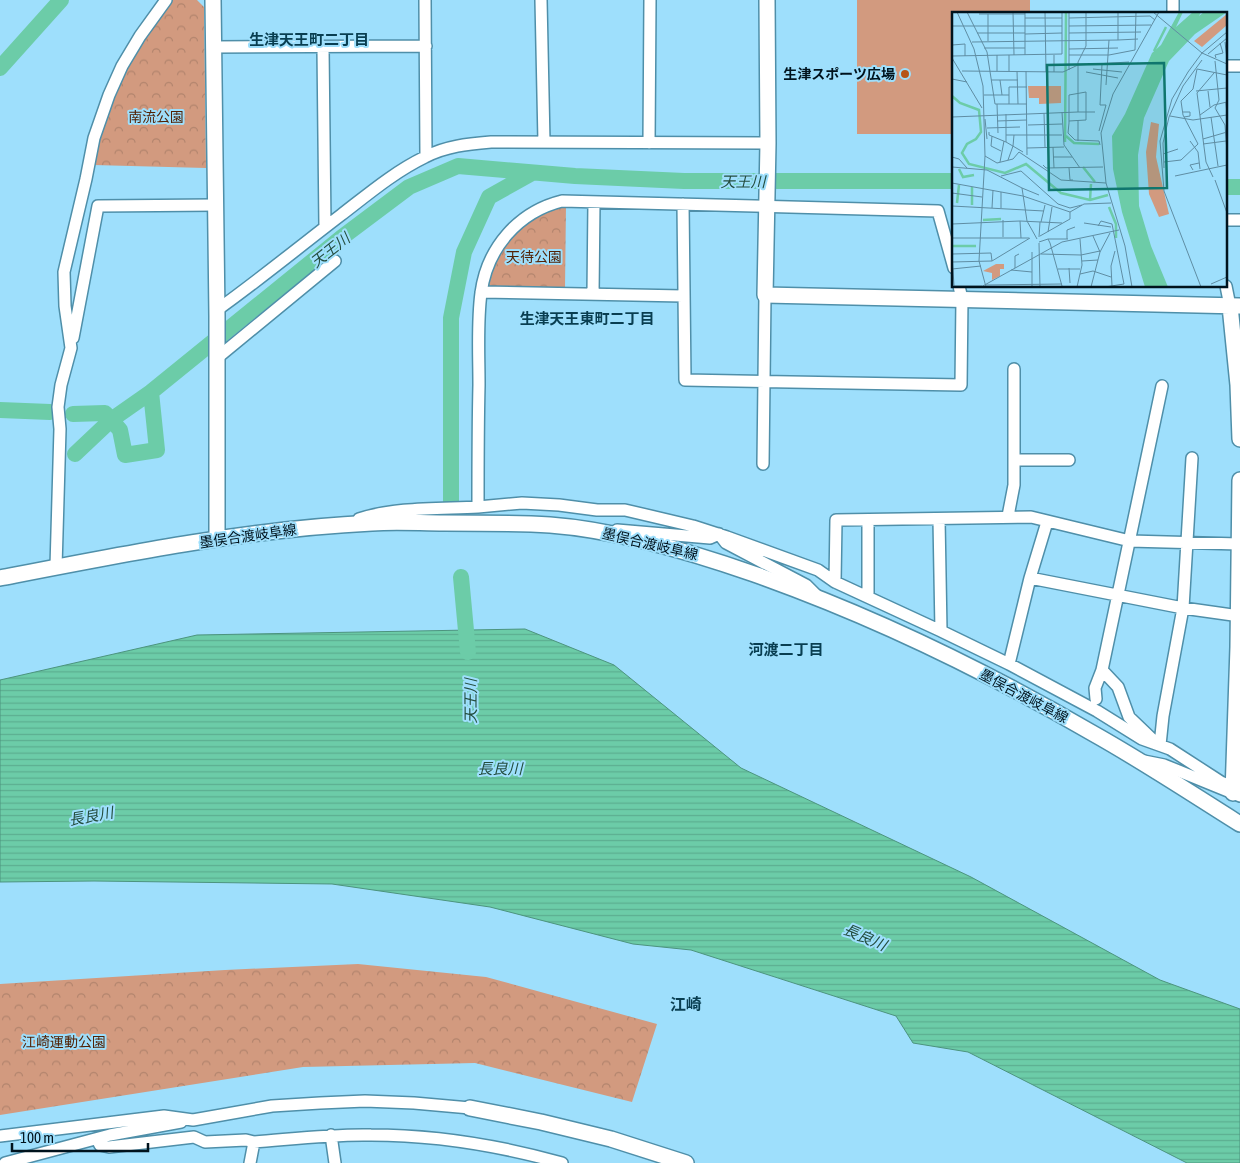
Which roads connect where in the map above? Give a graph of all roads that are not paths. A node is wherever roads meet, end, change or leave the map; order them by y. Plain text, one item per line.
1 (166, 0) edge
2 (213, 0) edge
3 (426, 0) edge
4 (541, 0) edge
5 (650, 0) edge
6 (767, 0) edge
7 (426, 46) junction
8 (214, 47) junction
9 (323, 48) junction
10 (544, 142) junction
11 (649, 143) junction
12 (768, 147) junction
13 (426, 156) junction
14 (594, 202) junction
15 (683, 204) junction
16 (767, 204) junction
17 (216, 205) junction
18 (325, 227) junction
19 (336, 261) dead end
20 (952, 261) edge
21 (1227, 288) edge
22 (481, 292) junction
23 (960, 293) edge
24 (593, 294) junction
25 (765, 295) junction
26 (683, 296) junction
27 (1235, 306) edge
28 (217, 313) junction
29 (71, 348) junction
30 (217, 353) junction
31 (1014, 369) dead end
32 (763, 381) junction
33 (1239, 385) edge
34 (1162, 386) dead end
35 (1240, 439) edge
36 (1192, 458) dead end
37 (1014, 460) junction
38 (1069, 460) dead end
39 (762, 464) dead end
40 (1240, 480) edge
41 (478, 507) junction
42 (1008, 516) junction
43 (939, 519) junction
44 (868, 520) junction
45 (1047, 522) junction
46 (341, 525) junction
47 (600, 533) junction
48 (719, 534) junction
49 (217, 539) junction
50 (1130, 541) junction
51 (1187, 543) junction
52 (1239, 544) edge
53 (56, 567) junction
54 (0, 578) edge
55 (1030, 578) junction
56 (835, 582) junction
57 (1119, 594) junction
58 (868, 597) junction
59 (822, 599) junction
60 (1183, 608) junction
61 (1239, 616) edge
62 (941, 631) junction
63 (1009, 664) junction
64 (1102, 670) junction
65 (1096, 699) dead end
66 (1158, 744) junction
67 (1138, 760) junction
68 (1236, 794) edge
69 (1240, 824) edge
70 (470, 1108) joint
71 (193, 1120) junction
72 (331, 1135) junction
73 (0, 1136) edge
74 (97, 1139) junction
75 (254, 1142) junction
76 (5, 1163) edge
77 (250, 1163) edge
78 (335, 1163) edge
79 (562, 1163) edge
80 (686, 1163) edge

1 - 29 street
2 - 8 street
3 - 7 street
4 - 10 street
5 - 11 street
6 - 12 street
7 - 9 street
7 - 13 street
8 - 9 street
8 - 17 street
9 - 18 street
10 - 11 street
10 - 13 street
11 - 12 street
12 - 16 street
13 - 18 street
14 - 15 street
14 - 22 street
14 - 24 street
15 - 16 street
15 - 26 street
16 - 20 street
16 - 25 street
17 - 28 street
17 - 29 street
18 - 28 street
19 - 30 street
21 - 27 street
22 - 24 street
22 - 41 street
23 - 25 street
23 - 27 street
23 - 32 street
24 - 26 street
25 - 32 street
26 - 32 street
27 - 33 street
28 - 30 street
29 - 53 street
30 - 49 street
31 - 37 street
32 - 39 street
33 - 35 street
34 - 50 street
36 - 51 street
37 - 38 street
37 - 42 street
40 - 52 street
41 - 46 street
41 - 48 street
42 - 43 street
42 - 45 street
43 - 44 street
43 - 62 street
44 - 56 street
44 - 58 street
45 - 50 street
45 - 55 street
46 - 47 street, 墨俣合渡岐阜線
46 - 49 street, 墨俣合渡岐阜線
47 - 48 street
47 - 59 street, 墨俣合渡岐阜線
48 - 56 street
48 - 59 street
49 - 53 street, 墨俣合渡岐阜線
50 - 51 street
50 - 57 street
51 - 52 street
51 - 60 street
52 - 61 street
53 - 54 street, 墨俣合渡岐阜線
55 - 57 street
55 - 63 street
56 - 58 street
57 - 60 street
57 - 64 street
58 - 62 street
59 - 67 street, 墨俣合渡岐阜線
60 - 61 street
60 - 66 street
61 - 68 street
62 - 63 street
63 - 66 street
64 - 65 street
64 - 66 street
66 - 68 street
67 - 68 street
67 - 69 street, 墨俣合渡岐阜線
70 - 71 street
70 - 80 street
71 - 73 street
71 - 74 street
72 - 75 street
72 - 78 street
72 - 79 street
74 - 75 street
74 - 76 street
75 - 77 street

